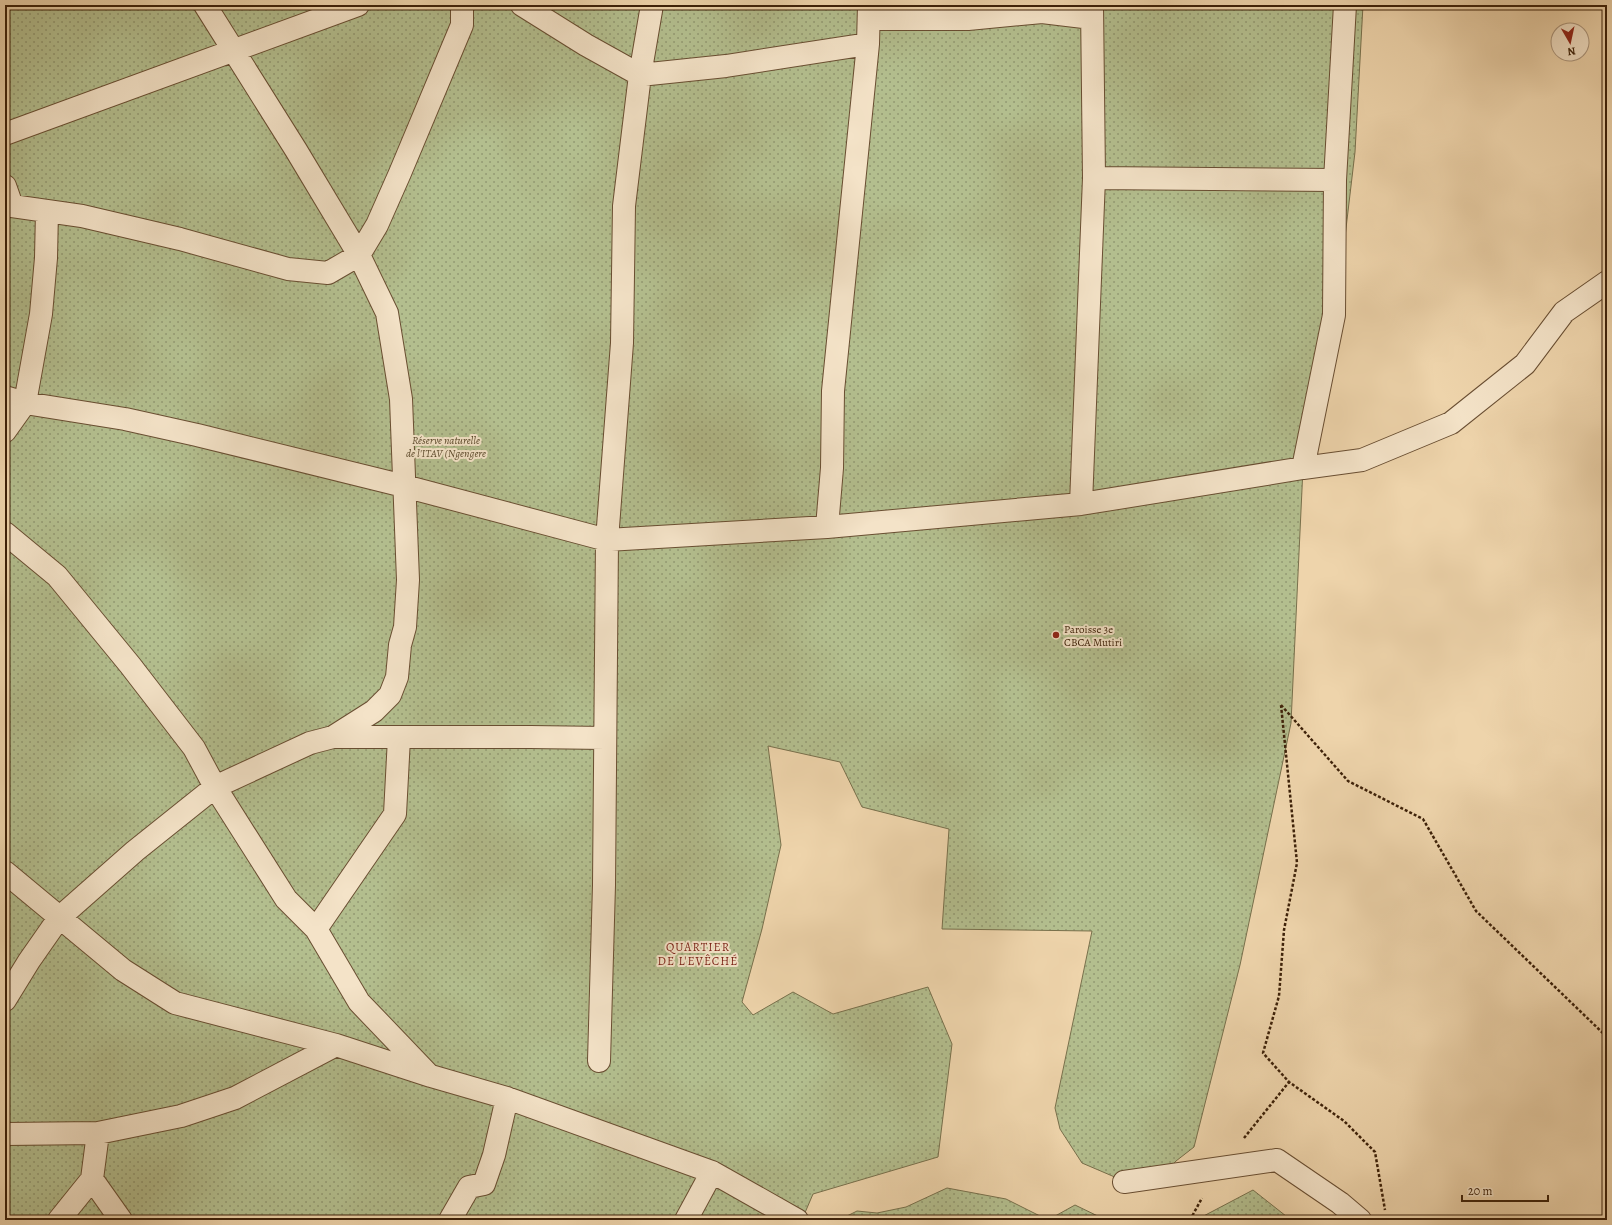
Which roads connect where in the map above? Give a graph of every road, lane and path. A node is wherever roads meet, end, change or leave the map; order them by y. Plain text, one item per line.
1 (205, 5) edge
2 (358, 5) edge
3 (462, 5) edge
4 (522, 5) edge
5 (652, 5) edge
6 (1345, 5) edge
7 (869, 12) edge
8 (1092, 12) edge
9 (868, 44) junction
10 (235, 51) junction
11 (640, 75) junction
12 (5, 134) edge
13 (1094, 178) junction
14 (1335, 180) junction
15 (5, 186) edge
16 (47, 211) junction
17 (359, 255) junction
18 (1607, 282) edge
19 (15, 400) edge
20 (5, 431) edge
21 (1303, 468) junction
22 (404, 486) junction
23 (1081, 504) junction
24 (827, 527) junction
25 (5, 534) edge
26 (607, 540) junction
27 (333, 737) junction
28 (399, 738) junction
29 (605, 738) junction
30 (215, 787) junction
31 (5, 872) edge
32 (59, 918) junction
33 (316, 929) junction
34 (5, 1000) edge
35 (1607, 1037) edge
36 (336, 1045) junction
37 (600, 1060) dead end
38 (430, 1076) junction
39 (1289, 1082) junction
40 (507, 1098) junction
41 (98, 1133) junction
42 (5, 1134) edge
43 (1218, 1170) junction
44 (712, 1172) junction
45 (92, 1179) junction
46 (1124, 1182) dead end
47 (1386, 1212) dead end
48 (59, 1220) edge
49 (121, 1220) edge
50 (450, 1220) edge
51 (686, 1220) edge
52 (797, 1220) edge
53 (1360, 1220) edge

1 - 10 street
2 - 10 street
3 - 17 street
4 - 11 street
5 - 11 street
6 - 14 street
7 - 8 street
7 - 9 street
8 - 13 street
9 - 11 street
9 - 24 street
10 - 12 street
10 - 17 street
11 - 26 street
13 - 14 street
13 - 23 street
14 - 21 street
15 - 16 street
16 - 17 street
16 - 19 street
17 - 22 street
18 - 21 street
19 - 20 street
19 - 22 street
21 - 23 street
22 - 26 street
22 - 27 street
23 - 24 street
24 - 26 street
25 - 30 street
26 - 29 street
27 - 28 street
27 - 30 street
28 - 29 street
28 - 33 street
29 - 37 street
30 - 32 street
30 - 33 street
31 - 32 street
32 - 34 street
32 - 36 street
33 - 38 street
35 - 39 path
36 - 38 street
36 - 41 street
38 - 40 street
39 - 43 path
39 - 47 path
40 - 44 street
40 - 50 street
41 - 42 street
41 - 45 street
43 - 46 street
43 - 53 street
44 - 51 street
44 - 52 street
45 - 48 street
45 - 49 street

